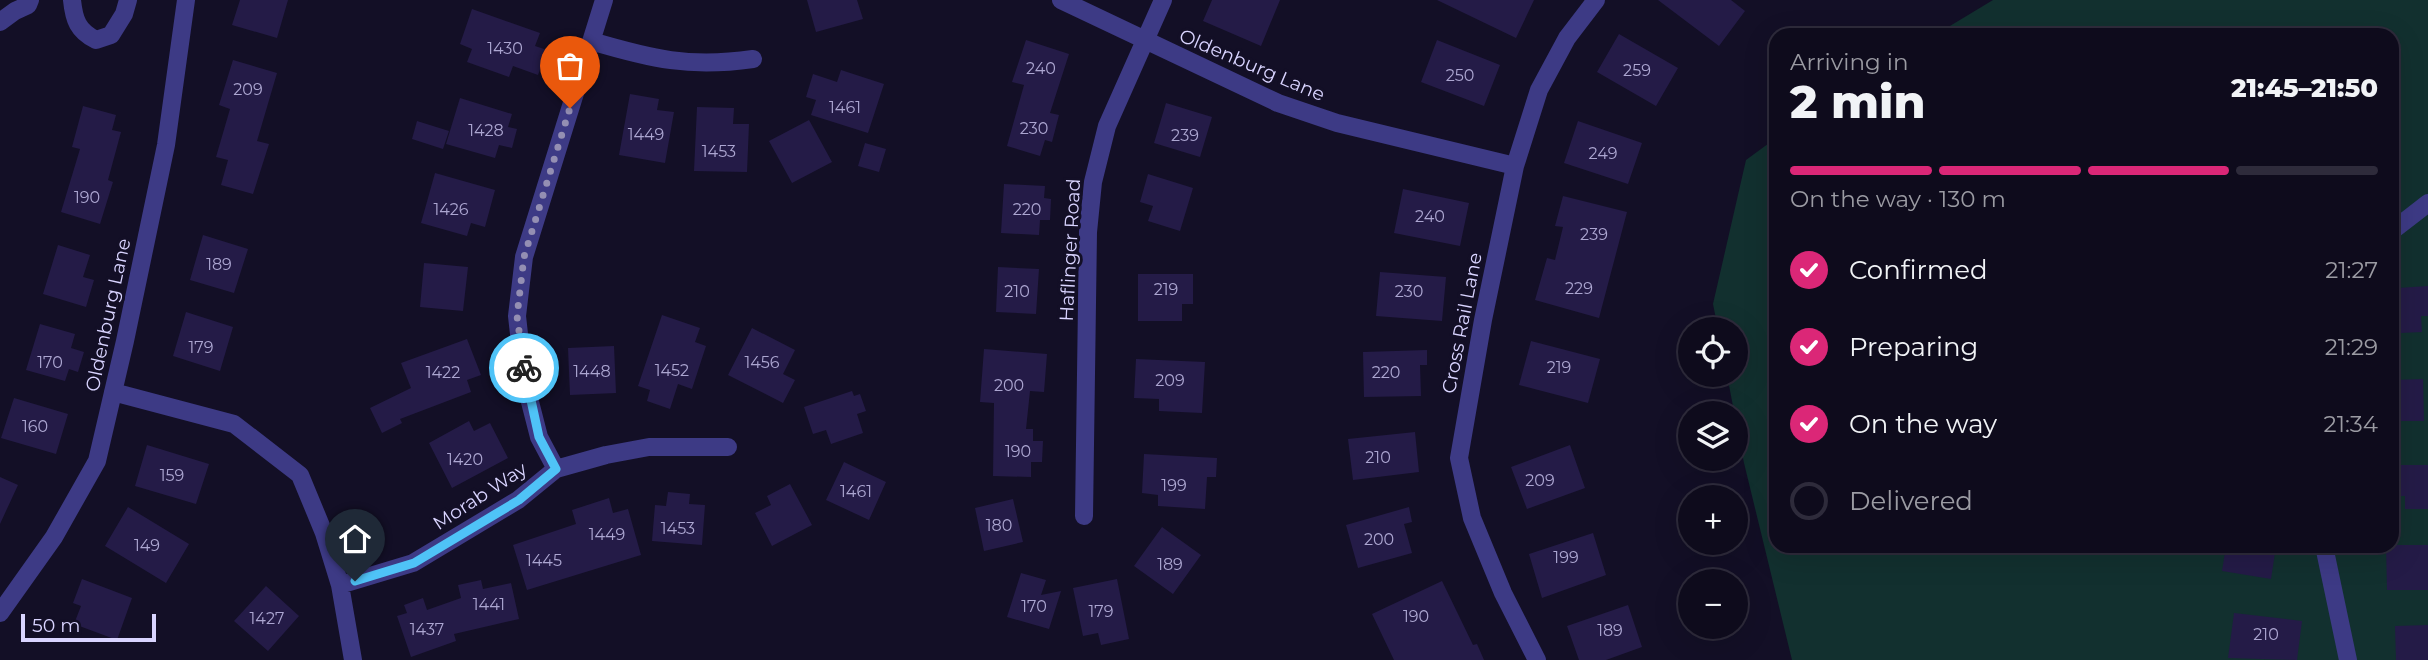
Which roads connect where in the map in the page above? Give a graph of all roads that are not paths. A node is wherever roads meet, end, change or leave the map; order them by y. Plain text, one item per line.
1 (30, 0) edge
2 (72, 0) edge
3 (128, 0) edge
4 (186, 0) edge
5 (604, 0) edge
6 (1061, 0) edge
7 (1163, 0) edge
8 (1596, 0) edge
9 (0, 22) edge
10 (1144, 40) junction
11 (591, 41) junction
12 (753, 59) dead end
13 (1515, 166) junction
14 (2428, 203) edge
15 (2399, 226) edge
16 (113, 393) junction
17 (728, 447) dead end
18 (556, 469) junction
19 (1084, 516) dead end
20 (2325, 553) edge
21 (340, 585) junction
22 (0, 613) edge
23 (353, 660) edge
24 (1537, 660) edge
25 (2348, 660) edge

1 - 9 street
2 - 3 street
4 - 16 street, Oldenburg Lane
5 - 11 street
6 - 10 street, Oldenburg Lane
7 - 10 street, Haflinger Road
8 - 13 street, Cross Rail Lane
10 - 13 street, Oldenburg Lane
10 - 19 street, Haflinger Road
11 - 12 street
11 - 18 street
13 - 24 street, Cross Rail Lane
14 - 15 street
16 - 21 street
16 - 22 street, Oldenburg Lane
17 - 18 street, Morab Way
18 - 21 street, Morab Way
20 - 25 street
21 - 23 street

